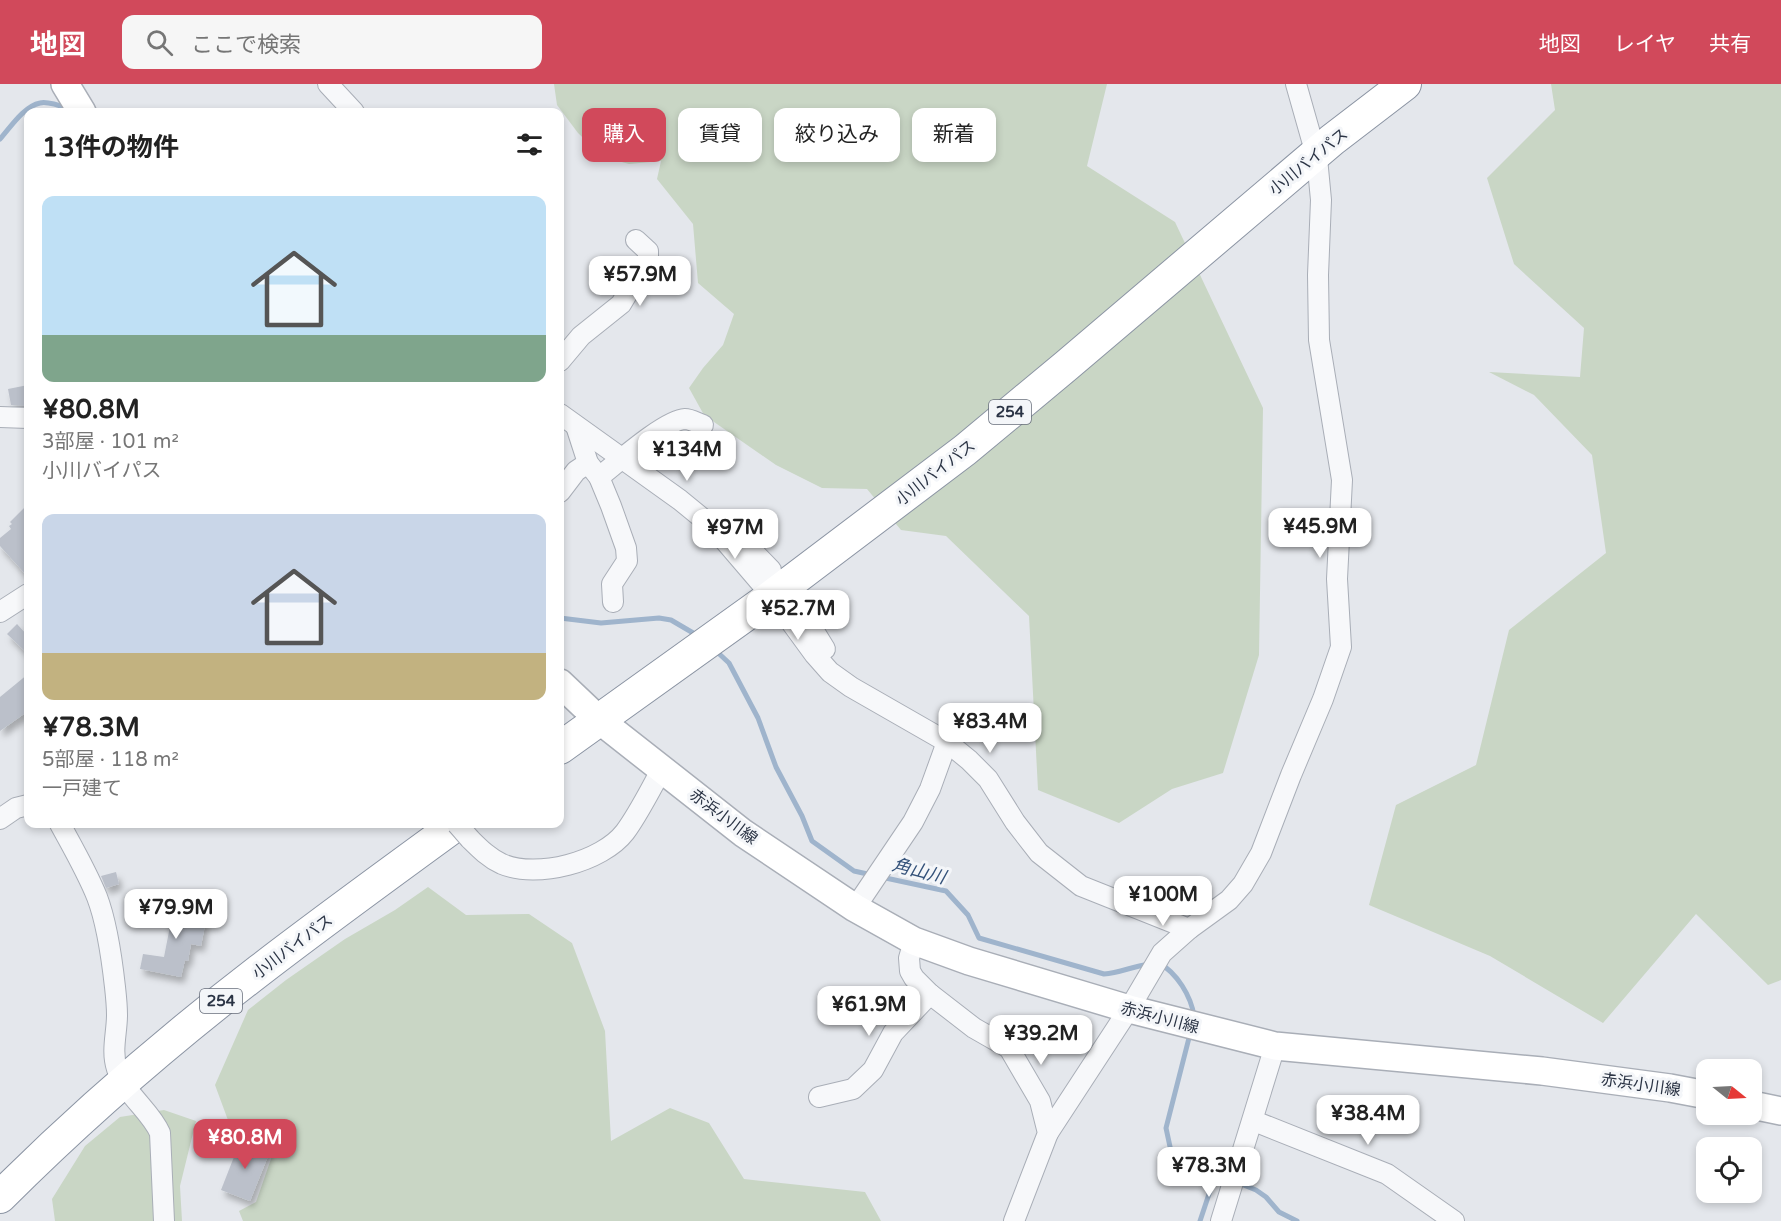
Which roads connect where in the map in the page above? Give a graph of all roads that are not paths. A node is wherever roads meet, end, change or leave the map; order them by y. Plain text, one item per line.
1 (66, 84) edge
2 (328, 84) edge
3 (1296, 84) edge
4 (1405, 84) edge
5 (80, 108) edge
6 (350, 108) edge
7 (1315, 154) junction
8 (636, 240) dead end
9 (564, 356) edge
10 (0, 417) edge
11 (564, 417) edge
12 (24, 418) edge
13 (702, 425) dead end
14 (576, 426) junction
15 (622, 459) junction
16 (594, 470) junction
17 (564, 487) edge
18 (780, 591) junction
19 (24, 597) edge
20 (613, 602) dead end
21 (0, 612) edge
22 (830, 672) junction
23 (564, 687) edge
24 (598, 719) junction
25 (947, 742) junction
26 (564, 745) edge
27 (662, 769) junction
28 (24, 806) edge
29 (0, 819) edge
30 (62, 828) edge
31 (462, 829) edge
32 (855, 909) junction
33 (1189, 929) junction
34 (914, 941) junction
35 (930, 994) junction
36 (1129, 1009) junction
37 (1275, 1046) junction
38 (123, 1082) junction
39 (1696, 1093) edge
40 (819, 1097) dead end
41 (1762, 1107) edge
42 (1781, 1111) edge
43 (1254, 1120) junction
44 (1048, 1133) junction
45 (0, 1197) edge
46 (164, 1221) edge
47 (1014, 1221) edge
48 (1221, 1221) edge
49 (1454, 1221) edge

1 - 5 main road
2 - 6 street
3 - 7 street
4 - 7 highway, 小川バイパス / 254
7 - 18 highway, 小川バイパス / 254
7 - 33 street
8 - 9 street
10 - 12 street
11 - 14 street
13 - 15 street
14 - 15 street
14 - 16 street
15 - 16 street
15 - 18 street
16 - 17 street
16 - 20 street
18 - 22 street
18 - 22 street
18 - 24 highway, 小川バイパス / 254
19 - 21 street
22 - 25 street
23 - 24 main road, 赤浜小川線
24 - 26 highway, 小川バイパス / 254
24 - 27 main road, 赤浜小川線
25 - 32 street
25 - 33 street
27 - 31 street
27 - 32 main road, 赤浜小川線
28 - 29 street
30 - 38 street
31 - 38 highway, 小川バイパス / 254
32 - 34 main road, 赤浜小川線
33 - 36 street
34 - 35 street
34 - 36 main road, 赤浜小川線
35 - 40 street
35 - 44 street
36 - 37 main road, 赤浜小川線
36 - 44 street
37 - 39 main road, 赤浜小川線
37 - 43 street
38 - 45 highway, 小川バイパス / 254
38 - 46 street
41 - 42 main road
43 - 48 street
43 - 49 street
44 - 47 street

